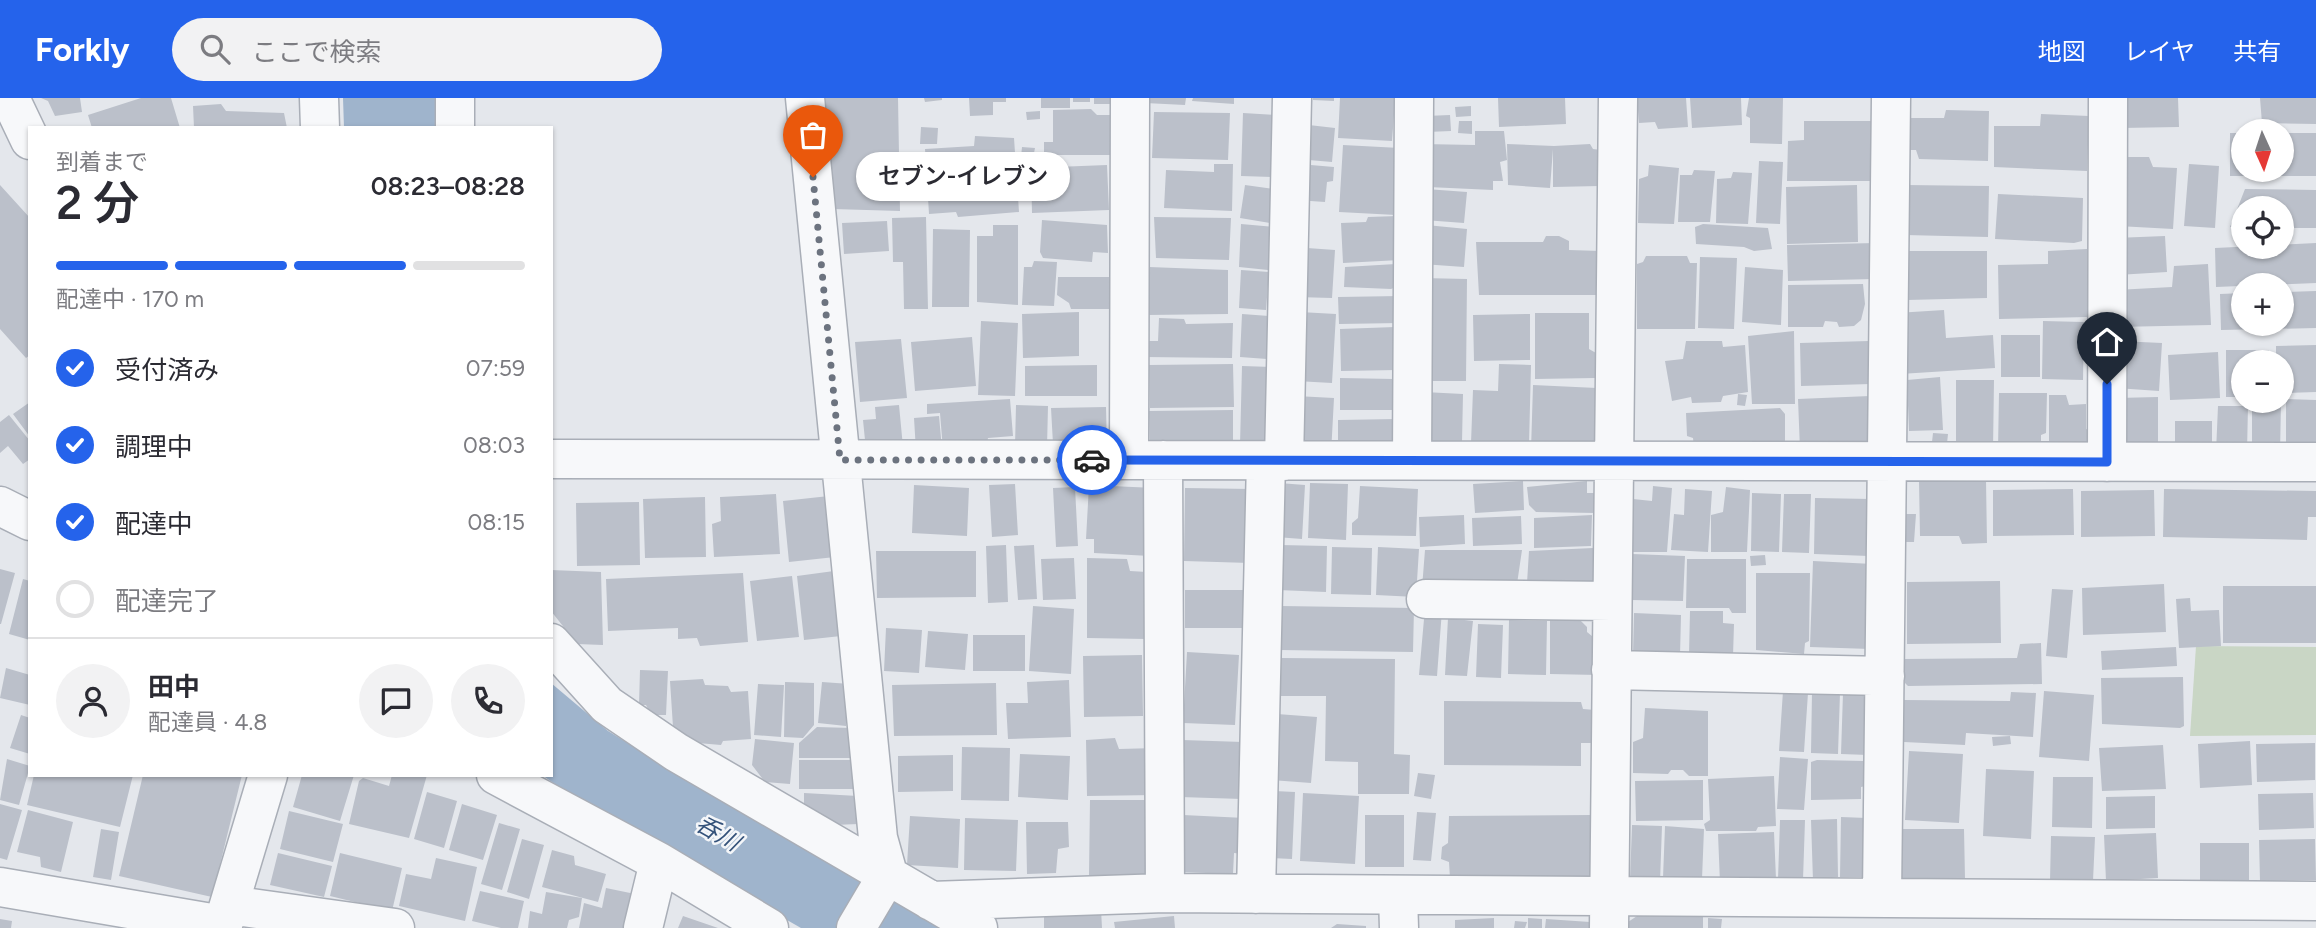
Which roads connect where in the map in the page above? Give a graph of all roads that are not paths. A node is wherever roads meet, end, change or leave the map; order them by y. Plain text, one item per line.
1 (10, 98) edge
2 (318, 98) edge
3 (455, 98) edge
4 (805, 98) edge
5 (1130, 98) edge
6 (1292, 98) edge
7 (1414, 98) edge
8 (1618, 98) edge
9 (1891, 98) edge
10 (2108, 98) edge
11 (320, 126) edge
12 (455, 126) edge
13 (28, 135) edge
14 (553, 459) edge
15 (840, 460) junction
16 (1146, 460) junction
17 (1275, 460) junction
18 (1412, 460) junction
19 (1613, 461) junction
20 (1888, 461) junction
21 (2107, 462) junction
22 (2316, 462) edge
23 (0, 506) edge
24 (28, 520) edge
25 (1426, 599) dead end
26 (1611, 601) junction
27 (553, 645) edge
28 (1611, 670) junction
29 (1885, 676) junction
30 (267, 777) edge
31 (500, 777) edge
32 (659, 862) junction
33 (886, 877) junction
34 (0, 887) edge
35 (1165, 894) junction
36 (1256, 894) junction
37 (930, 901) junction
38 (2316, 901) edge
39 (1868, 907) edge
40 (1398, 912) edge
41 (1609, 912) edge
42 (2056, 913) edge
43 (224, 920) edge
44 (395, 928) edge
45 (643, 928) edge
46 (769, 928) edge
47 (856, 928) edge
48 (978, 928) edge

1 - 13 street
2 - 11 street
3 - 12 street
4 - 15 street
5 - 16 street
6 - 17 street
7 - 18 street
8 - 19 street
9 - 20 street
10 - 21 street
14 - 15 street
15 - 16 street
15 - 33 street
16 - 17 street
16 - 35 street
17 - 18 street
17 - 36 street
18 - 19 street
19 - 20 street
19 - 26 street
20 - 21 street
20 - 29 street
21 - 22 street
23 - 24 street
25 - 26 street
26 - 28 street
27 - 33 street
28 - 29 street
28 - 41 street
29 - 39 street
30 - 43 street
31 - 32 street
32 - 45 street
32 - 46 street
33 - 37 street
33 - 47 street
34 - 43 street
35 - 36 street
35 - 37 street
36 - 40 street
37 - 48 street
38 - 42 street
39 - 41 street
39 - 42 street
40 - 41 street
43 - 44 street

